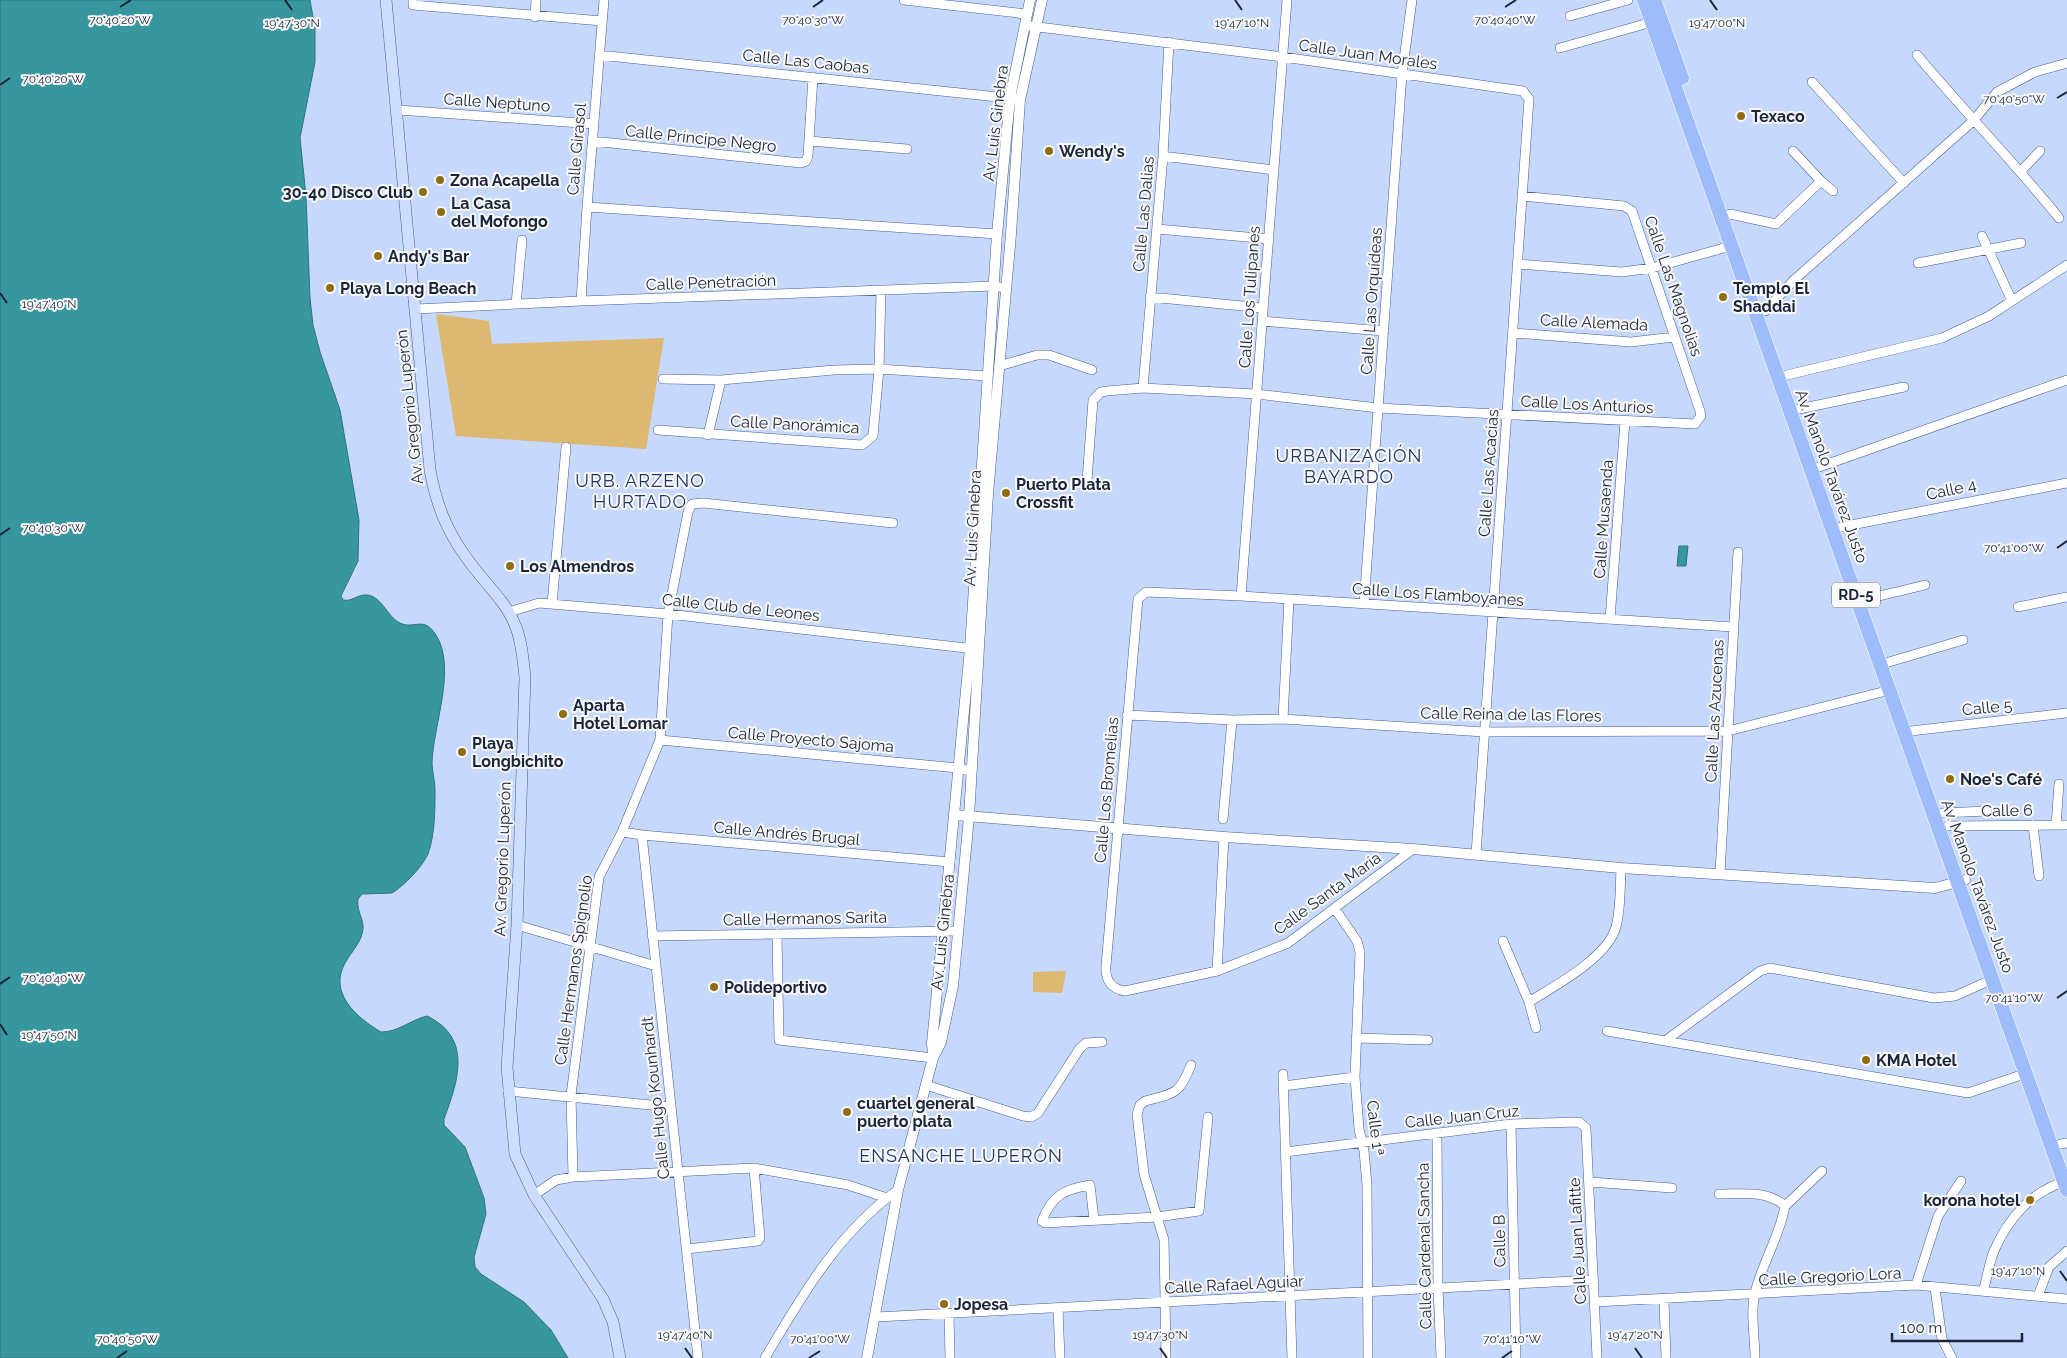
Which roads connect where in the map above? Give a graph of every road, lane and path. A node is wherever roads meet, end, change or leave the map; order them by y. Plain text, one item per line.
1 (386, 0) edge
2 (413, 0) edge
3 (536, 0) edge
4 (604, 0) edge
5 (904, 0) edge
6 (1030, 0) edge
7 (1042, 0) edge
8 (1287, 0) edge
9 (1412, 0) edge
10 (1628, 0) edge
11 (1644, 0) edge
12 (1654, 0) edge
13 (1026, 14) junction
14 (1570, 16) dead end
15 (535, 17) junction
16 (602, 22) junction
17 (1652, 22) junction
18 (1024, 25) junction
19 (1036, 27) junction
20 (1169, 42) junction
21 (1560, 48) dead end
22 (599, 55) junction
23 (1917, 55) dead end
24 (1283, 57) junction
25 (2067, 64) edge
26 (1402, 74) junction
27 (813, 77) junction
28 (1812, 82) dead end
29 (1528, 94) joint
30 (1015, 99) junction
31 (398, 110) junction
32 (1973, 122) junction
33 (594, 124) junction
34 (809, 141) junction
35 (592, 142) junction
36 (907, 149) dead end
37 (1793, 151) dead end
38 (2040, 151) dead end
39 (1163, 156) junction
40 (1274, 170) junction
41 (2021, 171) junction
42 (1821, 181) junction
43 (1904, 183) junction
44 (1833, 191) dead end
45 (1522, 196) junction
46 (586, 207) junction
47 (1730, 214) junction
48 (2059, 218) dead end
49 (1156, 229) junction
50 (997, 234) junction
51 (1982, 236) dead end
52 (1269, 239) junction
53 (522, 240) dead end
54 (2021, 243) dead end
55 (1731, 246) junction
56 (1989, 250) junction
57 (1918, 263) dead end
58 (1518, 264) junction
59 (2067, 265) edge
60 (1652, 268) junction
61 (994, 286) junction
62 (1006, 288) junction
63 (881, 292) junction
64 (1150, 297) junction
65 (581, 301) junction
66 (2012, 301) junction
67 (516, 304) junction
68 (1263, 308) junction
69 (416, 309) junction
70 (1765, 311) junction
71 (1262, 321) junction
72 (1384, 330) junction
73 (1513, 333) junction
74 (1674, 337) junction
75 (999, 366) junction
76 (879, 369) junction
77 (1092, 370) dead end
78 (1787, 375) junction
79 (987, 376) junction
80 (663, 379) dead end
81 (721, 380) junction
82 (2067, 380) edge
83 (1904, 387) dead end
84 (1143, 388) junction
85 (1256, 394) junction
86 (1378, 408) junction
87 (1799, 409) junction
88 (1507, 416) junction
89 (1699, 420) joint
90 (1625, 421) junction
91 (658, 430) dead end
92 (708, 435) junction
93 (566, 447) dead end
94 (1819, 467) junction
95 (1087, 480) dead end
96 (2067, 483) edge
97 (893, 523) dead end
98 (1841, 527) junction
99 (1738, 552) dead end
100 (1925, 584) dead end
101 (1141, 595) joint
102 (1241, 596) junction
103 (2067, 597) edge
104 (1289, 599) junction
105 (1867, 599) junction
106 (552, 604) junction
107 (1364, 604) junction
108 (2018, 607) dead end
109 (509, 612) junction
110 (1493, 612) junction
111 (668, 614) junction
112 (1610, 620) junction
113 (1734, 627) junction
114 (1964, 640) dead end
115 (975, 649) junction
116 (1889, 662) junction
117 (1890, 690) junction
118 (1127, 714) junction
119 (2067, 714) edge
120 (1282, 719) junction
121 (1232, 720) junction
122 (1728, 731) junction
123 (1911, 731) junction
124 (1484, 732) junction
125 (660, 740) junction
126 (958, 768) junction
127 (971, 771) junction
128 (2059, 784) dead end
129 (1987, 811) dead end
130 (955, 815) junction
131 (969, 817) junction
132 (1223, 819) dead end
133 (1945, 820) junction
134 (2033, 825) junction
135 (2056, 825) junction
136 (2067, 825) edge
137 (1119, 829) junction
138 (622, 832) junction
139 (642, 835) junction
140 (1224, 837) junction
141 (1412, 849) junction
142 (1476, 854) junction
143 (950, 862) junction
144 (1621, 868) junction
145 (1720, 873) junction
146 (2039, 876) dead end
147 (1961, 881) junction
148 (1335, 909) junction
149 (516, 925) junction
150 (944, 931) junction
151 (958, 932) junction
152 (778, 934) junction
153 (652, 936) junction
154 (1503, 941) dead end
155 (589, 947) junction
156 (656, 966) junction
157 (1217, 971) junction
158 (1993, 979) junction
159 (1112, 986) joint
160 (1529, 1002) junction
161 (1536, 1028) dead end
162 (1606, 1031) dead end
163 (1356, 1038) junction
164 (1428, 1040) dead end
165 (1665, 1041) junction
166 (1102, 1042) dead end
167 (933, 1058) junction
168 (1191, 1065) dead end
169 (2027, 1073) junction
170 (1283, 1074) dead end
171 (1355, 1077) junction
172 (926, 1085) junction
173 (1283, 1086) junction
174 (508, 1091) junction
175 (570, 1095) junction
176 (672, 1107) junction
177 (1208, 1117) dead end
178 (1511, 1124) junction
179 (1584, 1124) joint
180 (1437, 1133) junction
181 (1362, 1142) junction
182 (2064, 1144) edge
183 (1285, 1152) junction
184 (2067, 1164) edge
185 (754, 1168) junction
186 (679, 1170) junction
187 (1822, 1171) dead end
188 (573, 1177) junction
189 (1590, 1182) junction
190 (1961, 1182) dead end
191 (2066, 1184) edge
192 (1672, 1188) dead end
193 (898, 1190) junction
194 (534, 1194) junction
195 (1719, 1194) dead end
196 (887, 1198) junction
197 (1785, 1206) junction
198 (1157, 1217) junction
199 (1094, 1220) junction
200 (687, 1249) junction
201 (2067, 1251) edge
202 (1594, 1280) junction
203 (1514, 1284) junction
204 (1916, 1285) junction
205 (1438, 1288) junction
206 (1936, 1288) junction
207 (1367, 1292) junction
208 (1983, 1292) junction
209 (1754, 1295) junction
210 (1290, 1296) junction
211 (2038, 1296) junction
212 (2067, 1299) edge
213 (1664, 1300) junction
214 (1164, 1302) junction
215 (1595, 1302) junction
216 (1058, 1308) junction
217 (948, 1314) junction
218 (876, 1317) junction
219 (620, 1358) edge
220 (698, 1358) edge
221 (765, 1358) edge
222 (867, 1358) edge
223 (950, 1358) edge
224 (1060, 1358) edge
225 (1166, 1358) edge
226 (1292, 1358) edge
227 (1368, 1358) edge
228 (1441, 1358) edge
229 (1516, 1358) edge
230 (1598, 1358) edge
231 (1666, 1358) edge
232 (1755, 1358) edge
233 (1952, 1358) edge

1 - 31 main road, Av. Gregorio Luperón
2 - 15 street
3 - 15 street
4 - 16 street, Calle Girasol
5 - 13 street
6 - 13 street, Av. Luis Ginebra
7 - 19 street, Av. Luis Ginebra
8 - 24 street, Calle Los Tulipanes
9 - 26 street, Calle Las Orquídeas
10 - 14 street
11 - 17 main road, Av. Manolo Tavárez Justo / RD-5
12 - 47 main road, Av. Manolo Tavárez Justo / RD-5
13 - 18 street, Av. Luis Ginebra
15 - 16 street
16 - 22 street, Calle Girasol
17 - 21 street
17 - 55 main road, Av. Manolo Tavárez Justo / RD-5
18 - 19 street, Calle Juan Morales
18 - 30 street, Av. Luis Ginebra
19 - 20 street, Calle Juan Morales
19 - 30 street, Av. Luis Ginebra
20 - 24 street, Calle Juan Morales
20 - 39 street, Calle Las Dalias
22 - 27 street, Calle Las Caobas
22 - 33 street, Calle Girasol
23 - 32 street
24 - 26 street, Calle Juan Morales
24 - 40 street, Calle Los Tulipanes
25 - 32 street
26 - 29 street, Calle Juan Morales
26 - 72 street, Calle Las Orquídeas
27 - 30 street, Calle Las Caobas
27 - 34 street
28 - 43 street
29 - 45 street, Calle Las Acacias
30 - 50 street, Av. Luis Ginebra
30 - 62 street, Av. Luis Ginebra
31 - 33 street, Calle Neptuno
31 - 69 main road, Av. Gregorio Luperón
32 - 41 street
32 - 43 street
33 - 35 street, Calle Girasol
34 - 35 street, Calle Príncipe Negro
34 - 36 street
35 - 46 street, Calle Girasol
37 - 42 street
38 - 41 street
39 - 40 street
39 - 49 street, Calle Las Dalias
40 - 52 street, Calle Los Tulipanes
41 - 48 street
42 - 44 street
42 - 47 street
43 - 70 street
45 - 58 street, Calle Las Acacias
45 - 60 street, Calle Las Magnolias
46 - 50 street
46 - 65 street, Calle Girasol
47 - 70 main road, Av. Manolo Tavárez Justo / RD-5
49 - 52 street
49 - 64 street, Calle Las Dalias
50 - 61 street, Av. Luis Ginebra
51 - 56 street
52 - 68 street, Calle Los Tulipanes
53 - 67 street
54 - 56 street
55 - 60 street
55 - 117 main road, Av. Manolo Tavárez Justo / RD-5
56 - 57 street
56 - 66 street
58 - 60 street
58 - 73 street, Calle Las Acacias
59 - 66 street
60 - 74 street, Calle Las Magnolias
61 - 62 street, Calle Penetración
61 - 63 street, Calle Penetración
61 - 79 street, Av. Luis Ginebra
62 - 75 street, Av. Luis Ginebra
63 - 65 street, Calle Penetración
63 - 76 street, Calle Panorámica
64 - 68 street
64 - 84 street, Calle Las Dalias
65 - 67 street, Calle Penetración
66 - 78 street
67 - 69 street, Calle Penetración
68 - 71 street, Calle Los Tulipanes
69 - 109 main road, Av. Gregorio Luperón
70 - 78 main road, Av. Manolo Tavárez Justo / RD-5
71 - 72 street
71 - 85 street, Calle Los Tulipanes
72 - 86 street, Calle Las Orquídeas
73 - 74 street, Calle Alemada
73 - 88 street, Calle Las Acacias
74 - 89 street, Calle Las Magnolias
75 - 77 street
75 - 115 street, Av. Luis Ginebra
76 - 79 street
76 - 81 street
76 - 92 street, Calle Panorámica
78 - 87 main road, Av. Manolo Tavárez Justo / RD-5
79 - 115 street, Av. Luis Ginebra
80 - 81 street
81 - 92 street
82 - 94 street
83 - 87 street
84 - 85 street, Calle Los Anturios
84 - 95 street, Calle Los Anturios
85 - 86 street, Calle Los Anturios
85 - 102 street, Calle Los Tulipanes
86 - 88 street, Calle Los Anturios
86 - 107 street, Calle Las Orquídeas
87 - 94 main road, Av. Manolo Tavárez Justo / RD-5
88 - 90 street, Calle Los Anturios
88 - 110 street, Calle Las Acacias
89 - 90 street, Calle Los Anturios
90 - 112 street, Calle Musaenda
91 - 92 street, Calle Panorámica
93 - 106 street
94 - 98 main road, Av. Manolo Tavárez Justo / RD-5
96 - 98 street, Calle 4
97 - 111 street, Calle Hermanos Spignolio
98 - 105 main road, Av. Manolo Tavárez Justo / RD-5
99 - 113 street, Calle Las Azucenas
100 - 105 street
101 - 102 street, Calle Los Flamboyanes
101 - 118 street, Calle Los Bromelias
102 - 104 street, Calle Los Flamboyanes
103 - 108 street
104 - 107 street, Calle Los Flamboyanes
104 - 120 street
105 - 116 main road, Av. Manolo Tavárez Justo / RD-5
106 - 109 street, Calle Club de Leones
106 - 111 street, Calle Club de Leones
107 - 110 street, Calle Los Flamboyanes
109 - 149 main road, Av. Gregorio Luperón
110 - 112 street, Calle Los Flamboyanes
110 - 124 street, Calle Las Acacias
111 - 115 street, Calle Club de Leones
111 - 125 street, Calle Hermanos Spignolio
112 - 113 street, Calle Los Flamboyanes
113 - 122 street, Calle Las Azucenas
114 - 116 street
115 - 126 street, Av. Luis Ginebra
115 - 127 street, Av. Luis Ginebra
116 - 123 main road, Av. Manolo Tavárez Justo / RD-5
117 - 122 street, Calle Reina de las Flores
117 - 147 main road, Av. Manolo Tavárez Justo / RD-5
118 - 121 street, Calle Reina de las Flores
118 - 137 street, Calle Los Bromelias
119 - 123 street, Calle 5
120 - 121 street, Calle Reina de las Flores
120 - 124 street, Calle Reina de las Flores
121 - 132 street
122 - 124 street, Calle Reina de las Flores
122 - 145 street, Calle Las Azucenas
123 - 133 main road, Av. Manolo Tavárez Justo / RD-5
124 - 142 street, Calle Las Acacias
125 - 126 street, Calle Proyecto Sajoma
125 - 138 street, Calle Hermanos Spignolio
126 - 127 street, Calle Proyecto Sajoma
126 - 130 street, Av. Luis Ginebra
127 - 131 street, Av. Luis Ginebra
128 - 135 street
129 - 133 street
130 - 131 street
130 - 143 street, Av. Luis Ginebra
131 - 137 street
131 - 151 street, Av. Luis Ginebra
133 - 134 street, Calle 6
133 - 147 main road, Av. Manolo Tavárez Justo / RD-5
134 - 135 street, Calle 6
134 - 146 street
135 - 136 street, Calle 6
137 - 140 street
137 - 159 street, Calle Los Bromelias
138 - 139 street, Calle Andrés Brugal
138 - 155 street, Calle Hermanos Spignolio
139 - 143 street, Calle Andrés Brugal
139 - 153 street, Calle Hugo Kounhardt
140 - 141 street
140 - 157 street
141 - 142 street
141 - 148 street, Calle Santa María
142 - 144 street
143 - 150 street, Av. Luis Ginebra
144 - 145 street
144 - 160 street
145 - 147 street
147 - 158 main road, Av. Manolo Tavárez Justo / RD-5
147 - 182 main road, Av. Manolo Tavárez Justo / RD-5
148 - 157 street, Calle Santa María
148 - 163 street, Calle 1ª
149 - 155 street
149 - 174 main road, Av. Gregorio Luperón
150 - 151 street, Calle Hermanos Sarita
150 - 152 street, Calle Hermanos Sarita
150 - 167 street, Av. Luis Ginebra
151 - 167 street, Av. Luis Ginebra
152 - 153 street, Calle Hermanos Sarita
152 - 167 street
153 - 156 street, Calle Hugo Kounhardt
154 - 160 street
155 - 156 street
155 - 175 street, Calle Hermanos Spignolio
156 - 176 street, Calle Hugo Kounhardt
157 - 159 street, Calle Santa María
158 - 165 street
158 - 169 main road, Av. Manolo Tavárez Justo / RD-5
160 - 161 street
162 - 165 street
163 - 164 street
163 - 171 street, Calle 1ª
165 - 169 street
166 - 172 street
167 - 172 street, Av. Luis Ginebra
168 - 198 street
169 - 191 main road, Av. Manolo Tavárez Justo / RD-5
170 - 173 street
171 - 173 street
171 - 181 street, Calle 1ª
172 - 193 street, Av. Luis Ginebra
173 - 183 street
174 - 175 street
174 - 194 main road, Av. Gregorio Luperón
175 - 176 street
175 - 188 street, Calle Hermanos Spignolio
176 - 186 street, Calle Hugo Kounhardt
177 - 198 street
178 - 179 street, Calle Juan Cruz
178 - 180 street, Calle Juan Cruz
178 - 203 street, Calle B
179 - 189 street, Calle Juan Lafitte
180 - 181 street, Calle Juan Cruz
180 - 205 street, Calle Cardenal Sancha
181 - 183 street, Calle Juan Cruz
181 - 207 street, Calle 1ª
182 - 184 main road, Av. Manolo Tavárez Justo / RD-5
183 - 210 street
185 - 186 street
185 - 196 street
185 - 200 street
186 - 188 street
186 - 200 street, Calle Hugo Kounhardt
187 - 197 street
188 - 194 street
189 - 192 street
189 - 202 street, Calle Juan Lafitte
190 - 204 street
191 - 208 street
193 - 196 street
193 - 218 street, Av. Luis Ginebra
194 - 219 main road, Av. Gregorio Luperón
195 - 197 street
196 - 221 street
197 - 209 street
198 - 199 street
198 - 214 street
199 - 199 street
200 - 220 street, Calle Hugo Kounhardt
201 - 211 street
202 - 203 street, Calle Rafael Aguiar
202 - 215 street, Calle Juan Lafitte
203 - 205 street, Calle Rafael Aguiar
203 - 229 street, Calle B
204 - 206 street, Calle Gregorio Lora
204 - 209 street, Calle Gregorio Lora
205 - 207 street, Calle Rafael Aguiar
205 - 228 street, Calle Cardenal Sancha
206 - 208 street, Calle Gregorio Lora
206 - 233 street
207 - 210 street, Calle Rafael Aguiar
207 - 227 street, Calle 1ª
208 - 211 street, Calle Gregorio Lora
209 - 213 street, Calle Gregorio Lora
209 - 232 street
210 - 214 street, Calle Rafael Aguiar
210 - 226 street
211 - 212 street, Calle Gregorio Lora
213 - 215 street, Calle Gregorio Lora
213 - 231 street
214 - 216 street, Calle Rafael Aguiar
214 - 225 street
215 - 230 street, Calle Juan Lafitte
216 - 217 street, Calle Rafael Aguiar
216 - 224 street
217 - 218 street, Calle Rafael Aguiar
217 - 223 street
218 - 222 street, Av. Luis Ginebra

